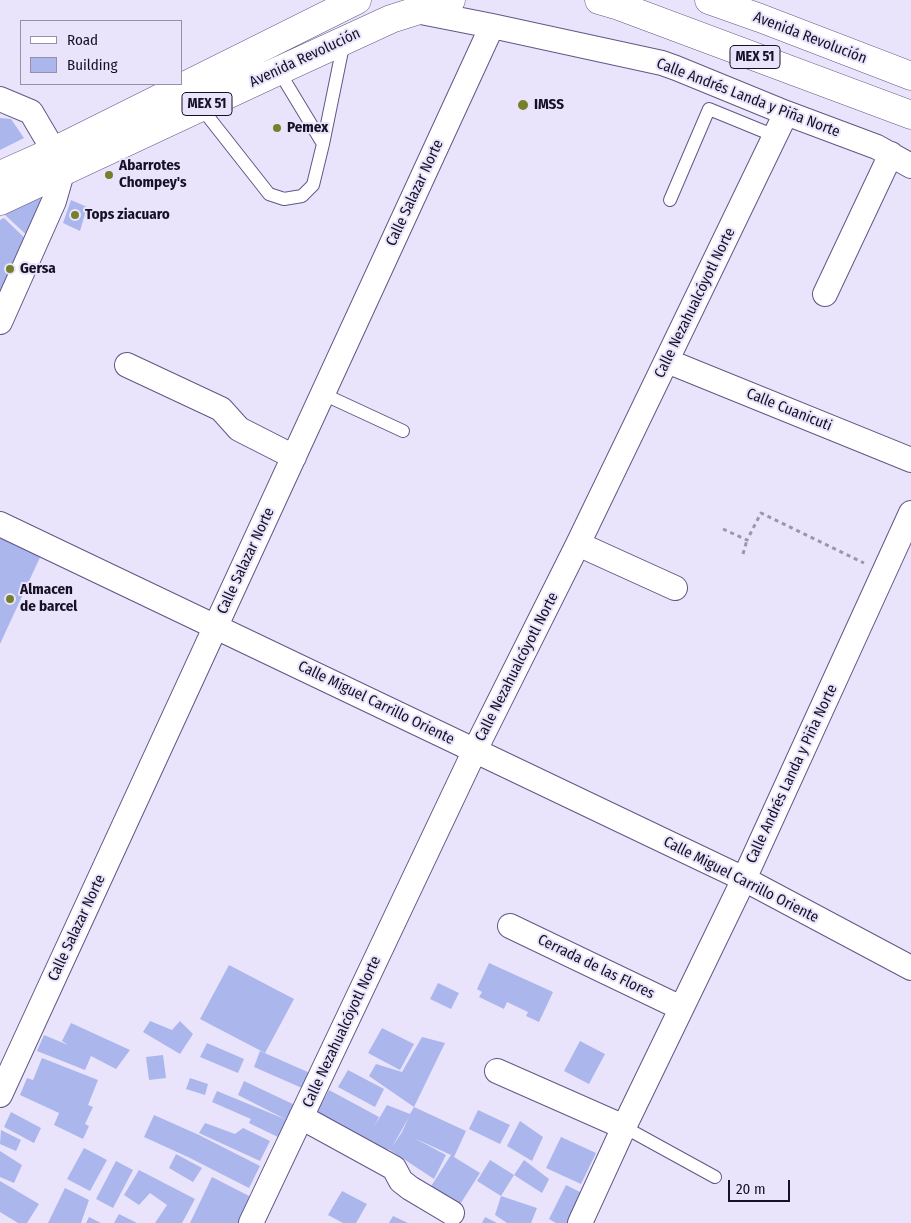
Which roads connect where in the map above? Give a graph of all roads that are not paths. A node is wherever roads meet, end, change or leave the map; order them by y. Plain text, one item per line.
1 (358, 0) edge
2 (451, 0) edge
3 (599, 0) edge
4 (709, 0) edge
5 (416, 11) junction
6 (492, 26) junction
7 (344, 41) junction
8 (265, 46) junction
9 (278, 71) junction
10 (911, 76) edge
11 (193, 96) junction
12 (0, 99) edge
13 (786, 113) junction
14 (911, 115) edge
15 (775, 136) junction
16 (323, 144) junction
17 (891, 154) junction
18 (58, 162) junction
19 (911, 166) edge
20 (0, 175) edge
21 (670, 200) dead end
22 (0, 201) edge
23 (825, 294) dead end
24 (0, 322) edge
25 (667, 360) junction
26 (127, 365) dead end
27 (323, 394) junction
28 (403, 431) dead end
29 (294, 456) junction
30 (911, 460) edge
31 (911, 513) edge
32 (0, 524) edge
33 (578, 544) junction
34 (675, 588) dead end
35 (216, 626) junction
36 (475, 750) junction
37 (744, 879) junction
38 (510, 926) dead end
39 (911, 968) edge
40 (681, 1008) junction
41 (497, 1071) dead end
42 (0, 1095) edge
43 (301, 1117) junction
44 (624, 1128) junction
45 (715, 1177) dead end
46 (452, 1213) dead end
47 (251, 1223) edge
48 (580, 1223) edge

1 - 8 main road, Avenida Revolución / MEX 51
2 - 5 main road, Avenida Revolución / MEX 51
3 - 14 main road, MEX 51
4 - 10 main road, Avenida Revolución / MEX 51
5 - 6 street, Calle Andrés Landa y Piña Norte
5 - 7 main road, Avenida Revolución / MEX 51
6 - 13 street, Calle Andrés Landa y Piña Norte
6 - 27 street, Calle Salazar Norte
7 - 9 main road, Avenida Revolución / MEX 51
7 - 16 lane
8 - 9 lane
8 - 11 main road, Avenida Revolución / MEX 51
9 - 11 main road, Avenida Revolución / MEX 51
9 - 16 lane
11 - 16 lane
11 - 18 main road, Avenida Revolución / MEX 51
12 - 18 street
13 - 15 street, Calle Nezahualcóyotl Norte
13 - 17 street, Calle Andrés Landa y Piña Norte
15 - 21 lane
15 - 25 street, Calle Nezahualcóyotl Norte
17 - 19 street, Calle Andrés Landa y Piña Norte
17 - 23 street
18 - 20 main road, Avenida Revolución / MEX 51
18 - 22 main road, Avenida Revolución / MEX 51
18 - 24 street
25 - 30 street, Calle Cuanicuti
25 - 33 street, Calle Nezahualcóyotl Norte
26 - 29 street
27 - 28 lane
27 - 29 street, Calle Salazar Norte
29 - 35 street, Calle Salazar Norte
31 - 37 street, Calle Andrés Landa y Piña Norte
32 - 35 street, Calle Miguel Carrillo Oriente
33 - 34 street
33 - 36 street, Calle Nezahualcóyotl Norte
35 - 36 street, Calle Miguel Carrillo Oriente
35 - 42 street, Calle Salazar Norte
36 - 37 street, Calle Miguel Carrillo Oriente
36 - 43 street, Calle Nezahualcóyotl Norte
37 - 39 street, Calle Miguel Carrillo Oriente
37 - 40 street, Calle Andrés Landa y Piña Norte
38 - 40 street, Cerrada de las Flores
40 - 44 street, Calle Andrés Landa y Piña Norte
41 - 44 street
43 - 46 street
43 - 47 street, Calle Nezahualcóyotl Norte
44 - 45 lane
44 - 48 street, Calle Andrés Landa y Piña Norte

